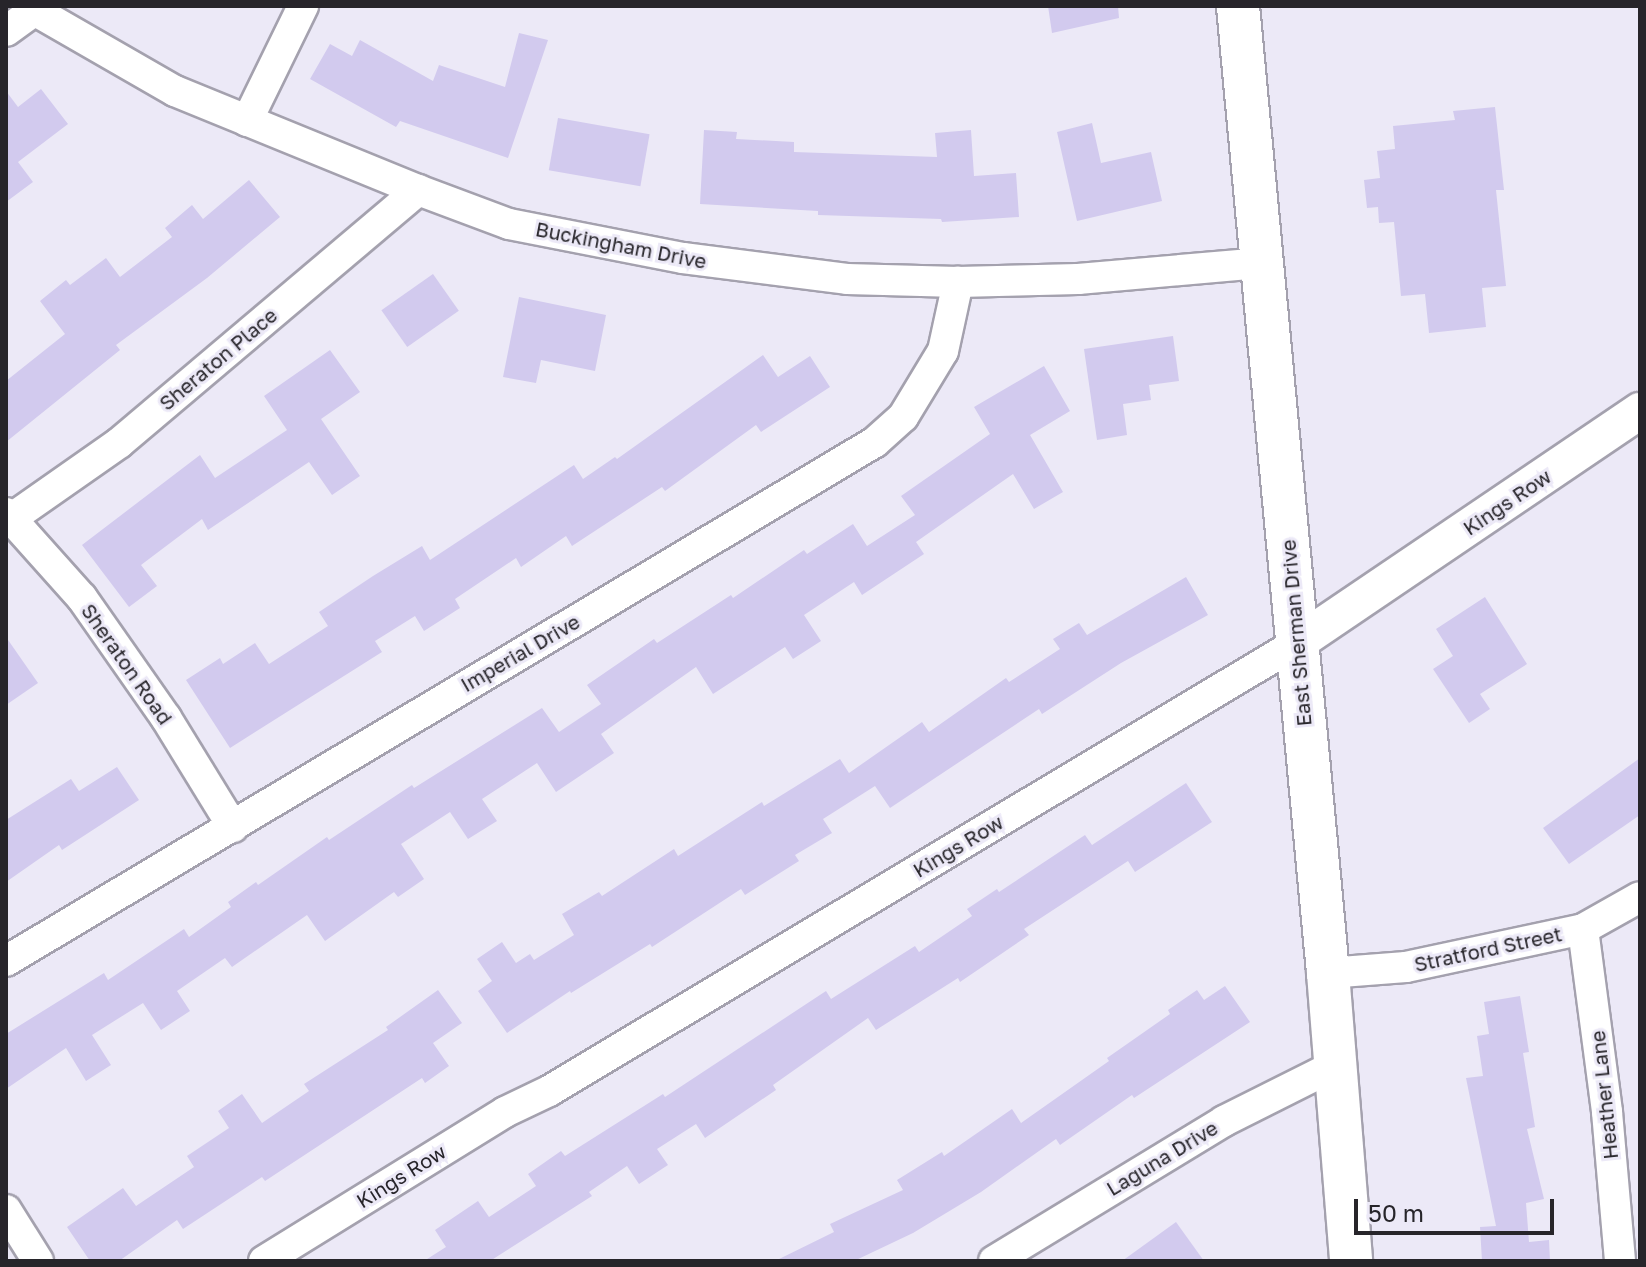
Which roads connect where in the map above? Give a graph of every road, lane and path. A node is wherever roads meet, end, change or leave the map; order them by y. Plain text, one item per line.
1 (303, 6) edge
2 (1238, 6) edge
3 (30, 9) edge
4 (6, 31) edge
5 (247, 121) junction
6 (418, 190) junction
7 (1262, 263) junction
8 (958, 282) junction
9 (1640, 411) edge
10 (9, 516) edge
11 (1297, 643) junction
12 (233, 827) junction
13 (1640, 897) edge
14 (1583, 929) junction
15 (6, 961) edge
16 (1328, 973) junction
17 (1334, 1066) junction
18 (6, 1210) edge
19 (38, 1261) edge
20 (264, 1261) edge
21 (994, 1261) edge
22 (1351, 1261) edge
23 (1620, 1261) edge

1 - 5 street
2 - 7 main road, East Sherman Drive
3 - 4 street
3 - 5 street, Buckingham Drive
5 - 6 street, Buckingham Drive
6 - 8 street, Buckingham Drive
6 - 10 street, Sheraton Place
7 - 8 street, Buckingham Drive
7 - 11 main road, East Sherman Drive
8 - 12 street, Imperial Drive
9 - 11 street, Kings Row
10 - 12 street, Sheraton Road
11 - 16 main road, East Sherman Drive
11 - 20 street, Kings Row
12 - 15 street, Imperial Drive
13 - 14 street, Stratford Street
14 - 16 street, Stratford Street
14 - 23 street, Heather Lane
16 - 17 main road, East Sherman Drive
17 - 21 street, Laguna Drive
17 - 22 main road, East Sherman Drive
18 - 19 street

